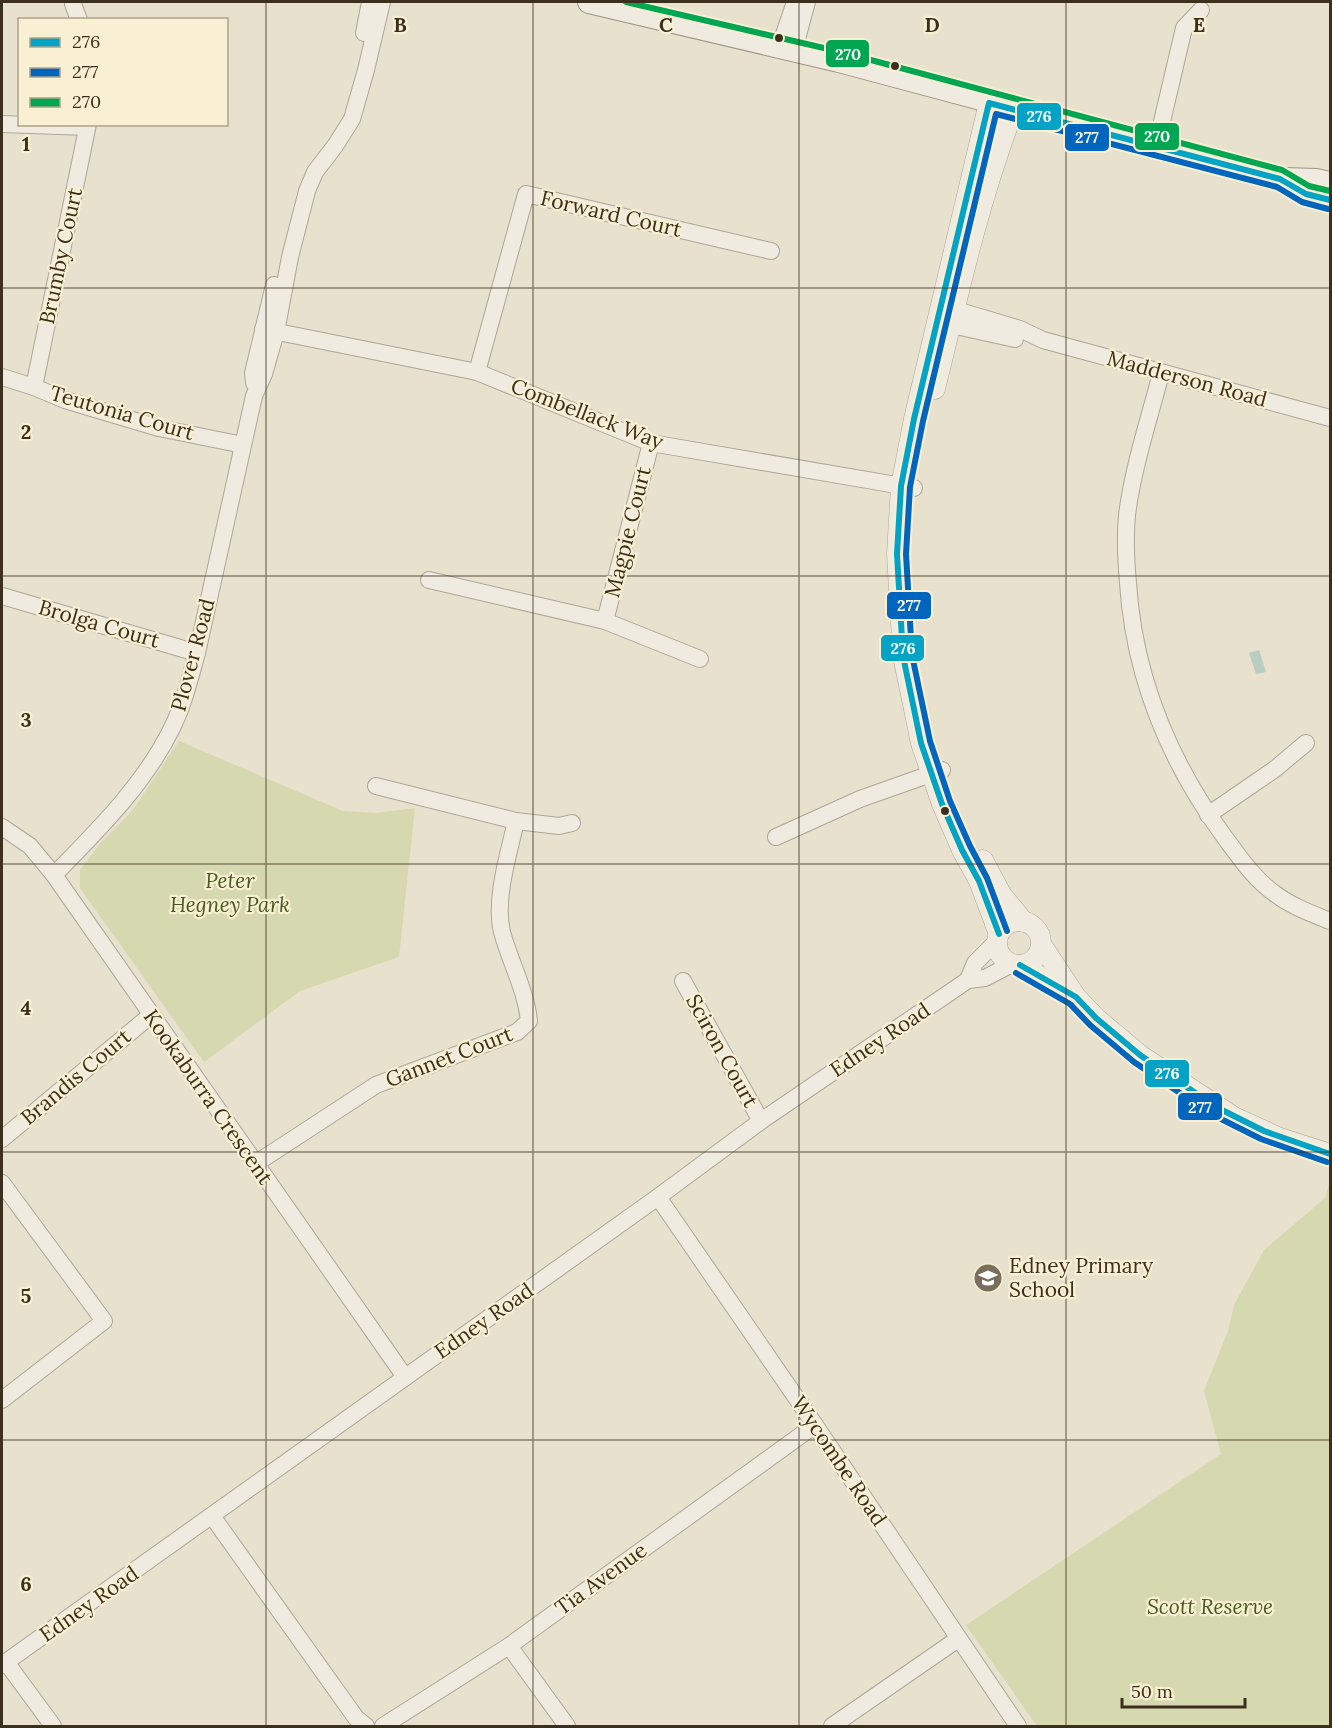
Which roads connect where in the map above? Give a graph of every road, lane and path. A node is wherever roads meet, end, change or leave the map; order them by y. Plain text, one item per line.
1 (370, 2) edge
2 (382, 2) edge
3 (589, 2) edge
4 (795, 2) edge
5 (807, 2) edge
6 (1201, 10) dead end
7 (787, 48) junction
8 (989, 103) junction
9 (1014, 109) junction
10 (2, 124) edge
11 (18, 124) edge
12 (87, 126) edge
13 (1156, 147) junction
14 (1280, 179) junction
15 (1330, 183) edge
16 (1330, 200) edge
17 (771, 251) dead end
18 (945, 315) junction
19 (269, 331) junction
20 (477, 372) junction
21 (1161, 373) junction
22 (2, 377) edge
23 (34, 387) junction
24 (1330, 418) edge
25 (651, 443) junction
26 (243, 445) junction
27 (908, 487) junction
28 (429, 580) dead end
29 (2, 596) edge
30 (605, 621) junction
31 (197, 653) junction
32 (700, 659) dead end
33 (1306, 743) dead end
34 (936, 772) junction
35 (376, 786) dead end
36 (1208, 815) junction
37 (516, 821) junction
38 (572, 823) dead end
39 (2, 827) edge
40 (776, 837) dead end
41 (54, 875) junction
42 (1330, 921) edge
43 (1024, 922) junction
44 (998, 937) junction
45 (1041, 944) junction
46 (1016, 965) junction
47 (968, 980) junction
48 (683, 981) dead end
49 (1076, 997) junction
50 (151, 1015) junction
51 (761, 1120) junction
52 (2, 1139) edge
53 (1330, 1154) edge
54 (255, 1164) junction
55 (2, 1184) edge
56 (658, 1197) junction
57 (405, 1377) junction
58 (2, 1400) edge
59 (815, 1425) junction
60 (212, 1516) junction
61 (958, 1639) junction
62 (509, 1646) junction
63 (4, 1664) edge
64 (53, 1726) edge
65 (366, 1726) edge
66 (383, 1726) edge
67 (567, 1726) edge
68 (832, 1726) edge
69 (1018, 1726) edge

1 - 19 street, Plover Road
2 - 19 street, Plover Road
3 - 7 main road
4 - 7 street
5 - 7 street
6 - 13 street
7 - 8 main road
8 - 9 main road
8 - 18 street
9 - 13 main road
9 - 18 street
10 - 11 street
12 - 23 street, Brumby Court
13 - 14 main road
14 - 15 main road
14 - 16 main road
17 - 20 street, Forward Court
18 - 21 street, Madderson Road
18 - 27 street
19 - 20 street, Combellack Way
19 - 26 street, Plover Road
20 - 25 street, Combellack Way
21 - 24 street, Madderson Road
21 - 36 street
22 - 23 street, Teutonia Court
23 - 26 street, Teutonia Court
25 - 27 street, Combellack Way
25 - 30 street, Magpie Court
26 - 31 street, Plover Road
27 - 34 street
28 - 30 street, Magpie Court
29 - 31 street, Brolga Court
30 - 32 street, Magpie Court
31 - 41 street, Plover Road
33 - 36 street
34 - 40 street
34 - 43 street
34 - 44 street
35 - 37 street
36 - 42 street
37 - 38 street
37 - 54 street, Gannet Court
39 - 41 street, Kookaburra Crescent
41 - 50 street, Kookaburra Crescent
43 - 44 street
43 - 45 street
44 - 46 street
44 - 47 street, Edney Road
45 - 46 street
45 - 49 street
46 - 47 street, Edney Road
46 - 49 street
47 - 51 street, Edney Road
48 - 51 street, Sciron Court
49 - 53 street
50 - 52 street, Brandis Court
50 - 54 street, Kookaburra Crescent
51 - 56 street, Edney Road
54 - 57 street, Kookaburra Crescent
55 - 58 street
56 - 57 street, Edney Road
56 - 59 street, Wycombe Road
57 - 60 street, Edney Road
59 - 61 street, Wycombe Road
59 - 62 street, Tia Avenue
60 - 63 street, Edney Road
60 - 65 street
61 - 68 street
61 - 69 street, Wycombe Road
62 - 66 street, Tia Avenue
62 - 67 street
63 - 64 street

